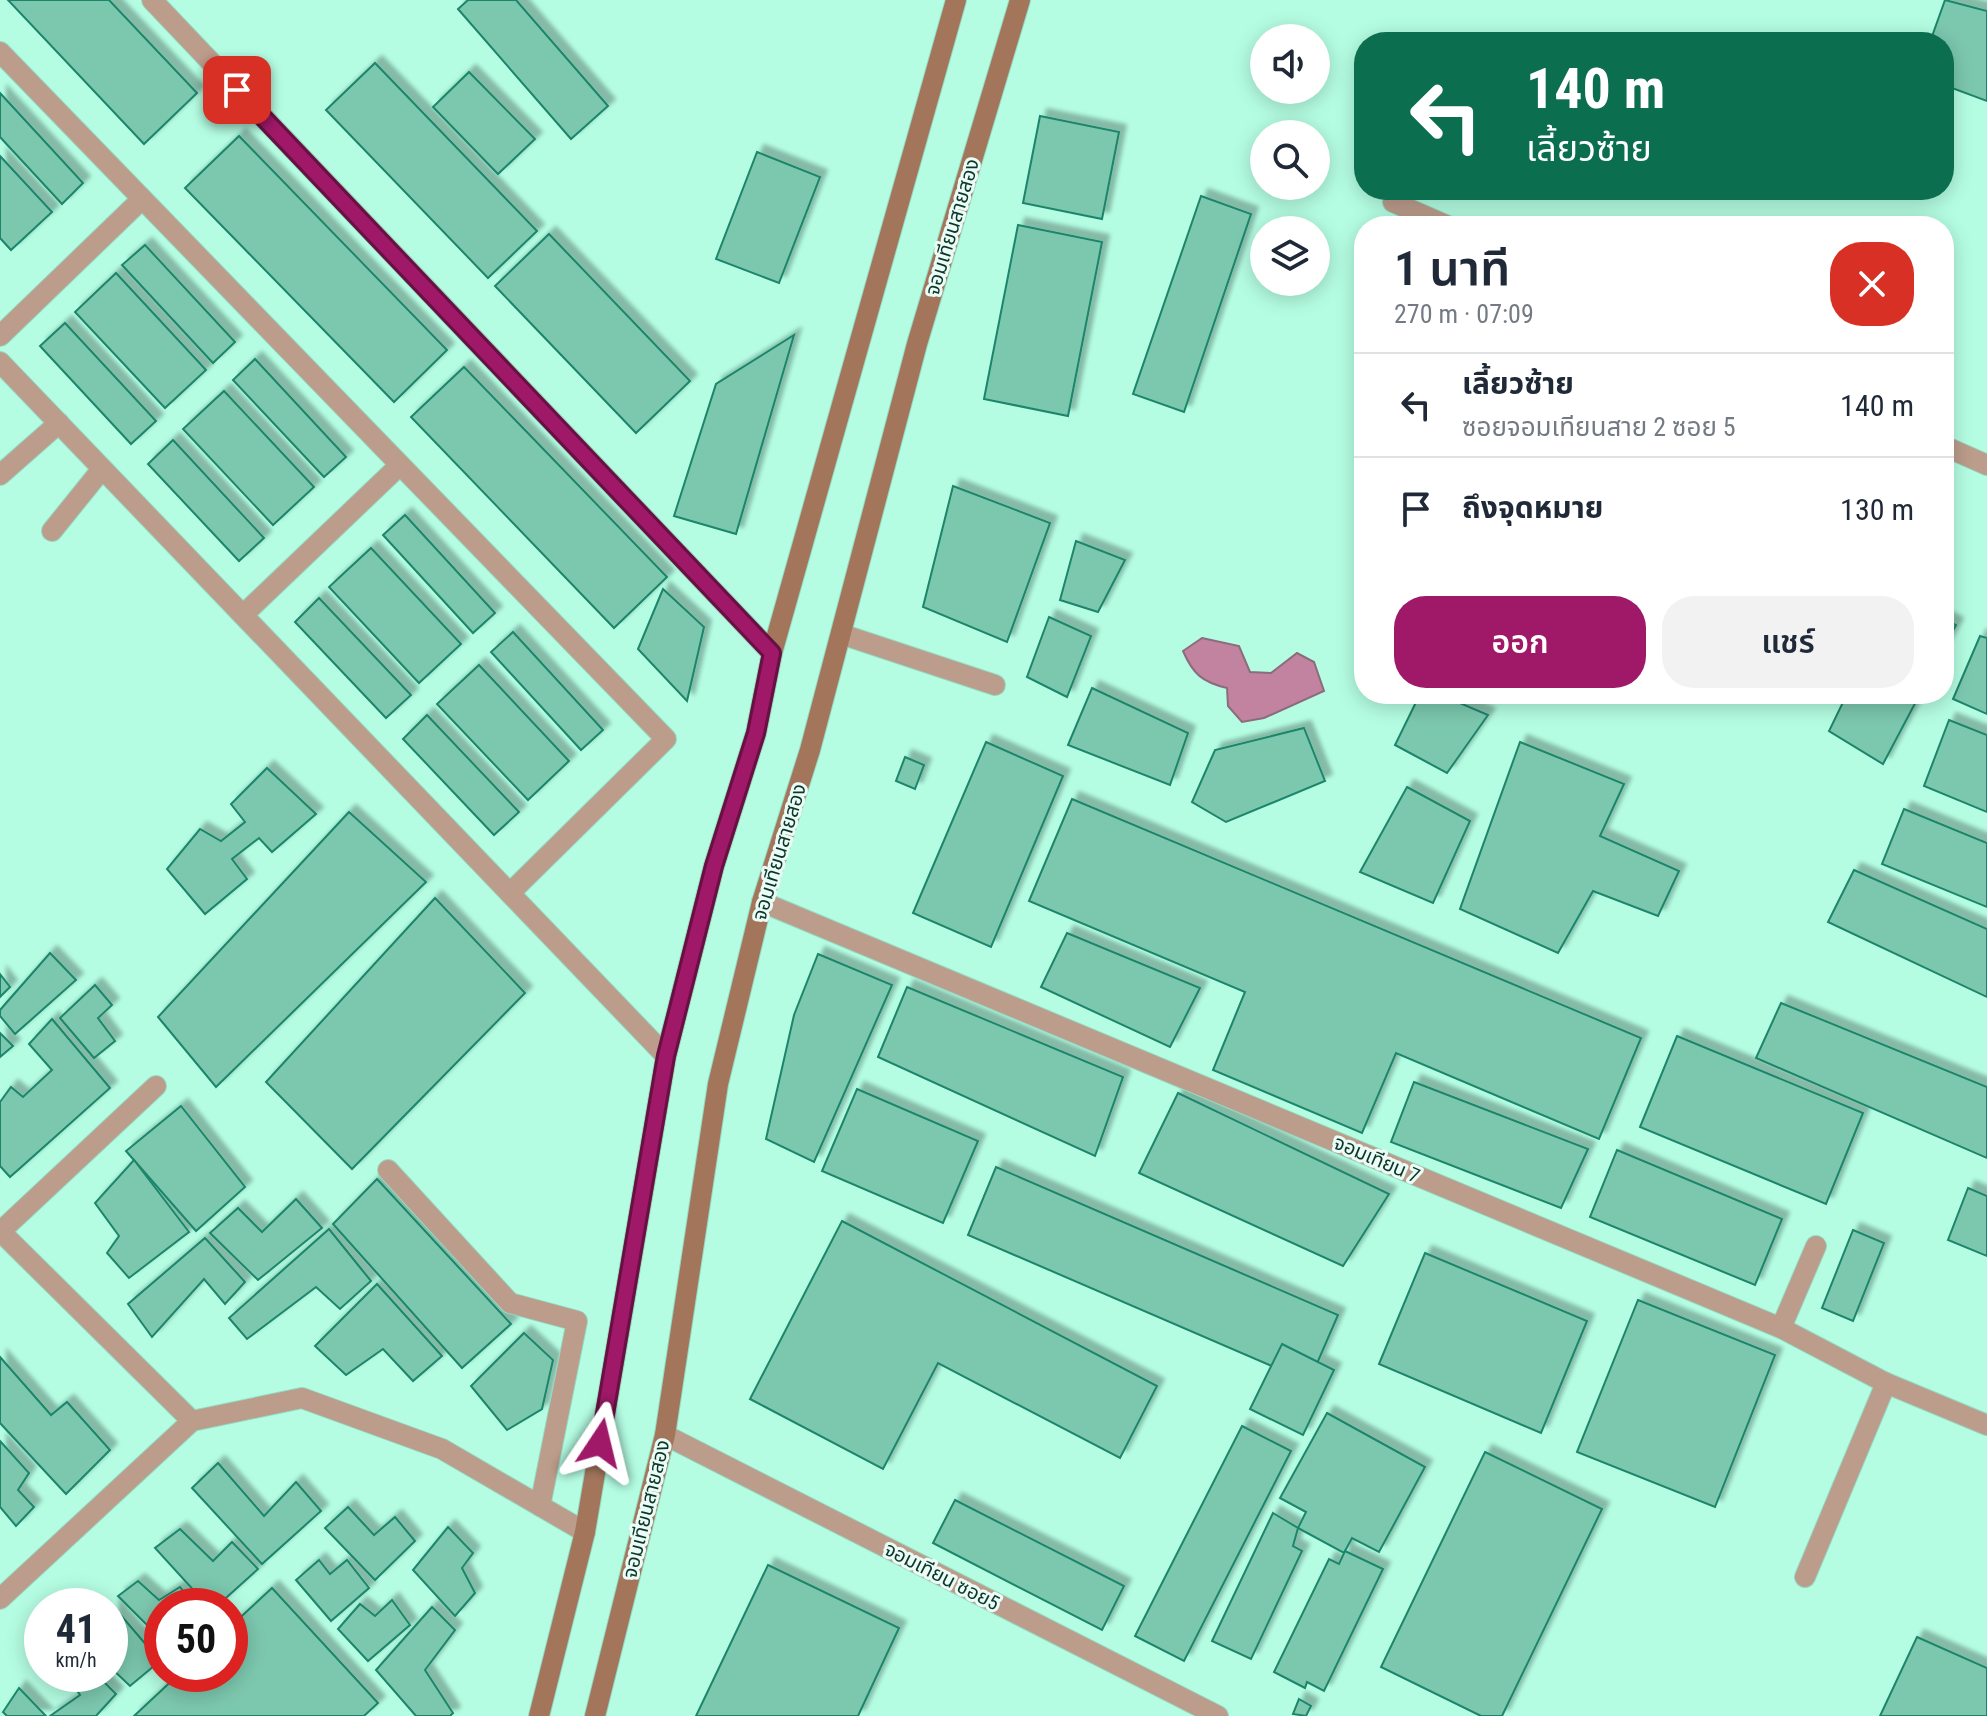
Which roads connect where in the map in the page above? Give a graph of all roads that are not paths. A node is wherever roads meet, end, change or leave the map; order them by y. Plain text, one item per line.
1 (152, 0) edge
2 (956, 0) edge
3 (1020, 0) edge
4 (0, 52) edge
5 (142, 199) junction
6 (1393, 202) dead end
7 (1425, 216) edge
8 (0, 336) edge
9 (0, 362) edge
10 (59, 423) junction
11 (1954, 450) edge
12 (400, 465) junction
13 (1987, 465) edge
14 (102, 469) junction
15 (0, 475) edge
16 (52, 531) dead end
17 (243, 615) junction
18 (841, 634) junction
19 (772, 653) junction
20 (995, 685) dead end
21 (510, 893) junction
22 (762, 902) junction
23 (666, 1056) junction
24 (156, 1086) dead end
25 (388, 1170) dead end
26 (0, 1231) edge
27 (1816, 1246) dead end
28 (1781, 1328) junction
29 (1886, 1383) junction
30 (192, 1421) junction
31 (1987, 1425) edge
32 (665, 1435) junction
33 (540, 1506) junction
34 (585, 1532) junction
35 (1805, 1577) dead end
36 (0, 1599) edge
37 (539, 1716) edge
38 (595, 1716) edge
39 (1218, 1716) edge

1 - 19 street
2 - 19 main road
3 - 18 main road, จอมเทียนสายสอง
4 - 5 street
5 - 8 street
5 - 12 street
6 - 7 street
9 - 10 street
10 - 14 street
10 - 15 street
11 - 13 street
12 - 17 street
12 - 21 street
14 - 16 street
14 - 17 street
17 - 21 street
18 - 20 street
18 - 22 main road, จอมเทียนสายสอง
19 - 23 main road
21 - 23 street
22 - 28 street, จอมเทียน 7
22 - 32 main road, จอมเทียนสายสอง
23 - 34 main road
24 - 26 street
25 - 33 street
26 - 30 street
27 - 28 street
28 - 29 street, จอมเทียน 7
29 - 31 street, จอมเทียน 7
29 - 35 street
30 - 33 street
30 - 36 street
32 - 38 main road, จอมเทียนสายสอง
32 - 39 street, จอมเทียน ซอย5
33 - 34 street
34 - 37 main road

